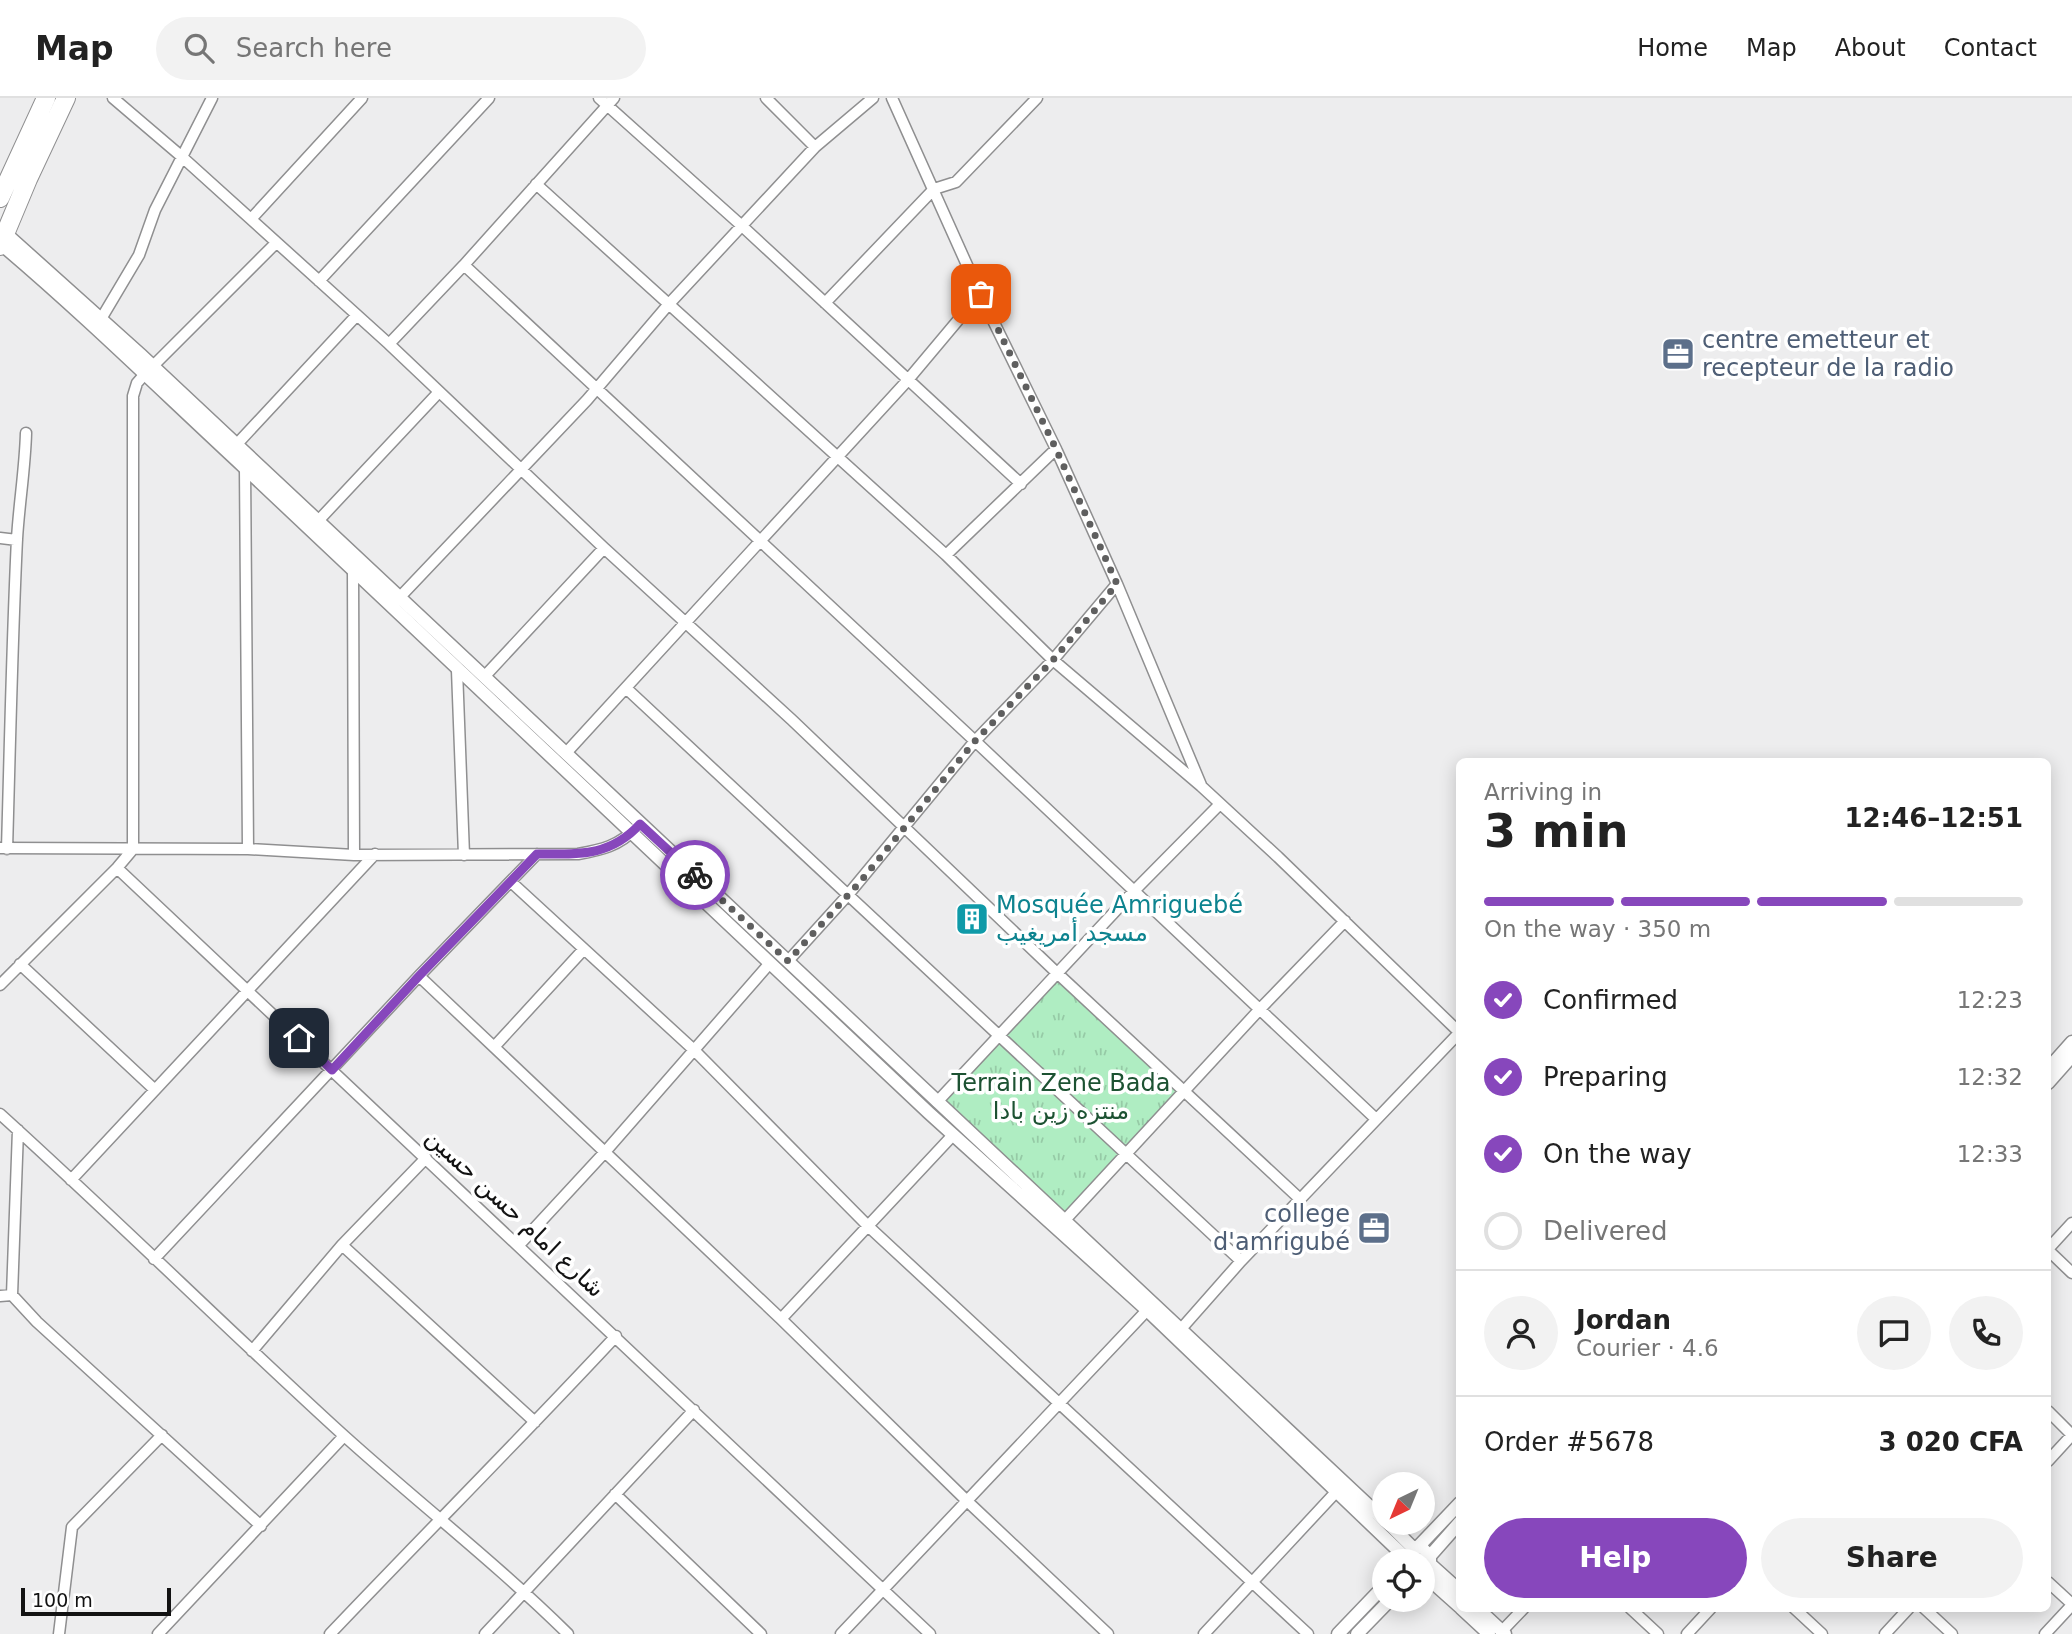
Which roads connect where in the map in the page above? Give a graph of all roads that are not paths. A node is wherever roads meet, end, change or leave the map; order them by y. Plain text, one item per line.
1 (46, 98) edge
2 (66, 98) edge
3 (113, 98) edge
4 (212, 98) edge
5 (362, 98) edge
6 (489, 98) edge
7 (766, 98) edge
8 (873, 98) edge
9 (892, 98) edge
10 (1037, 98) edge
11 (607, 100) edge
12 (815, 147) junction
13 (181, 156) junction
14 (536, 184) junction
15 (934, 189) junction
16 (0, 198) edge
17 (251, 219) junction
18 (742, 226) junction
19 (2, 241) edge
20 (276, 243) junction
21 (464, 265) junction
22 (320, 281) junction
23 (981, 294) junction
24 (825, 303) junction
25 (668, 305) junction
26 (357, 315) junction
27 (102, 319) junction
28 (389, 344) junction
29 (148, 371) junction
30 (907, 381) junction
31 (597, 390) junction
32 (439, 392) junction
33 (26, 433) dead end
34 (237, 444) junction
35 (1056, 449) junction
36 (838, 456) junction
37 (245, 468) junction
38 (521, 470) junction
39 (1021, 484) junction
40 (317, 521) junction
41 (0, 538) edge
42 (18, 540) junction
43 (759, 541) junction
44 (604, 548) junction
45 (946, 555) junction
46 (354, 571) junction
47 (1117, 584) junction
48 (399, 598) junction
49 (686, 622) junction
50 (1053, 660) junction
51 (457, 670) junction
52 (484, 677) junction
53 (627, 689) junction
54 (975, 741) junction
55 (566, 753) junction
56 (1201, 786) junction
57 (1220, 804) junction
58 (905, 826) junction
59 (636, 827) junction
60 (3, 848) edge
61 (133, 849) junction
62 (248, 849) junction
63 (375, 854) junction
64 (537, 854) junction
65 (354, 855) junction
66 (464, 855) junction
67 (117, 868) junction
68 (511, 882) junction
69 (1135, 890) junction
70 (847, 896) junction
71 (1345, 921) junction
72 (584, 949) junction
73 (788, 961) junction
74 (770, 963) junction
75 (20, 964) junction
76 (1057, 973) junction
77 (419, 976) junction
78 (0, 985) edge
79 (248, 990) junction
80 (1260, 1009) junction
81 (1456, 1030) edge
82 (998, 1035) junction
83 (1456, 1036) edge
84 (2072, 1042) edge
85 (494, 1047) junction
86 (694, 1050) junction
87 (2072, 1056) edge
88 (2051, 1066) edge
89 (332, 1070) junction
90 (2051, 1080) edge
91 (155, 1090) junction
92 (1184, 1091) junction
93 (937, 1102) junction
94 (0, 1114) edge
95 (1376, 1119) junction
96 (18, 1130) junction
97 (953, 1135) junction
98 (605, 1152) junction
99 (1126, 1154) junction
100 (426, 1158) junction
101 (71, 1180) junction
102 (1300, 1199) junction
103 (1064, 1221) junction
104 (2072, 1223) edge
105 (869, 1227) junction
106 (342, 1245) junction
107 (519, 1245) junction
108 (2051, 1247) edge
109 (2051, 1253) edge
110 (154, 1259) junction
111 (1241, 1261) junction
112 (2072, 1273) edge
113 (12, 1295) junction
114 (0, 1296) edge
115 (1150, 1307) junction
116 (781, 1319) junction
117 (1181, 1329) junction
118 (616, 1336) junction
119 (252, 1351) junction
120 (1060, 1403) junction
121 (694, 1410) junction
122 (2051, 1414) edge
123 (535, 1422) junction
124 (162, 1435) junction
125 (2072, 1435) edge
126 (344, 1436) junction
127 (2051, 1458) edge
128 (1337, 1491) junction
129 (615, 1493) junction
130 (967, 1501) junction
131 (1456, 1507) edge
132 (1372, 1509) edge
133 (440, 1518) junction
134 (261, 1526) junction
135 (1456, 1527) edge
136 (1396, 1535) edge
137 (1405, 1549) edge
138 (1407, 1549) edge
139 (1414, 1549) edge
140 (1435, 1554) edge
141 (1435, 1573) edge
142 (1435, 1577) edge
143 (1253, 1582) junction
144 (2051, 1585) edge
145 (1456, 1588) edge
146 (883, 1591) junction
147 (524, 1592) junction
148 (1372, 1599) edge
149 (1456, 1603) edge
150 (2072, 1604) edge
151 (1378, 1612) edge
152 (1466, 1612) edge
153 (1481, 1612) edge
154 (1520, 1612) edge
155 (1634, 1612) edge
156 (1707, 1612) edge
157 (1798, 1612) edge
158 (1905, 1612) edge
159 (1928, 1612) edge
160 (1499, 1633) edge
161 (59, 1634) edge
162 (158, 1634) edge
163 (330, 1634) edge
164 (485, 1634) edge
165 (568, 1634) edge
166 (761, 1634) edge
167 (841, 1634) edge
168 (930, 1634) edge
169 (1108, 1634) edge
170 (1205, 1634) edge
171 (1308, 1634) edge
172 (1338, 1634) edge
173 (1357, 1634) edge
174 (1658, 1634) edge
175 (1687, 1634) edge
176 (1822, 1634) edge
177 (1885, 1634) edge
178 (1952, 1634) edge
179 (2045, 1634) edge

1 - 16 highway
2 - 19 highway
3 - 13 street
4 - 13 street
5 - 17 street
6 - 22 street
7 - 12 street
8 - 12 street
9 - 15 street
10 - 15 street
11 - 14 street
11 - 18 street
12 - 18 street
13 - 17 street
13 - 27 street
14 - 21 street
14 - 25 street
15 - 23 street
15 - 24 street
17 - 20 street
18 - 24 street
18 - 25 street
19 - 27 street
19 - 29 street
20 - 22 street
20 - 29 street
21 - 28 street
21 - 31 street
22 - 26 street
23 - 30 street
23 - 35 street
24 - 30 street
25 - 31 street
25 - 36 street
26 - 28 street
26 - 34 street
27 - 29 street
28 - 32 street
29 - 34 street
29 - 37 street
29 - 61 street
30 - 36 street
30 - 39 street
31 - 38 street
31 - 43 street
32 - 38 street
32 - 40 street
33 - 42 street
34 - 40 street
35 - 39 street
35 - 47 street
36 - 43 street
36 - 45 street
37 - 46 street
37 - 62 street
38 - 44 street
38 - 48 street
39 - 45 street
40 - 48 street
41 - 42 street
42 - 60 street
43 - 49 street
43 - 54 street
44 - 49 street
44 - 52 street
45 - 50 street
46 - 51 street
46 - 65 street
47 - 50 street
47 - 56 street
48 - 52 street
49 - 53 street
49 - 58 street
50 - 54 street
50 - 56 street
51 - 59 street
51 - 66 street
52 - 55 street
53 - 55 street
53 - 70 street
54 - 58 street
54 - 69 street
55 - 59 street
56 - 57 street
57 - 69 street
57 - 71 street
58 - 70 street
58 - 76 street
59 - 64 street
59 - 73 street
59 - 74 street
60 - 61 street
61 - 62 street
61 - 67 street
62 - 65 street
63 - 65 street
63 - 66 street
63 - 79 street
64 - 66 street
64 - 68 street
67 - 75 street
67 - 79 street, شارع امام حسن حسين
68 - 72 street
68 - 77 street
69 - 76 street
69 - 80 street
70 - 73 street
70 - 82 street
71 - 80 street
71 - 81 street
72 - 85 street
72 - 86 street
73 - 93 street
74 - 86 street
74 - 97 street
75 - 78 street
75 - 91 street
76 - 82 street
76 - 92 street
77 - 85 street
77 - 89 street
79 - 89 street, شارع امام حسن حسين
79 - 91 street
80 - 92 street
80 - 95 street
82 - 93 street
82 - 99 street
83 - 95 street
84 - 88 street
85 - 98 street
86 - 98 street
86 - 105 street
87 - 90 street
89 - 100 street, شارع امام حسن حسين
89 - 110 street
91 - 101 street
92 - 99 street
92 - 102 street
93 - 103 street
94 - 96 street
95 - 102 street
96 - 101 street
96 - 113 street
97 - 105 street
97 - 115 street
98 - 107 street
98 - 116 street
99 - 103 street
99 - 111 street
100 - 106 street
100 - 107 street, شارع امام حسن حسين
101 - 110 street
102 - 111 street
103 - 115 street
104 - 108 street
105 - 116 street
105 - 120 street
106 - 119 street
106 - 123 street
107 - 118 street, شارع امام حسن حسين
109 - 112 street
110 - 119 street
111 - 117 street
113 - 114 street
113 - 124 street
115 - 117 street
115 - 120 street
115 - 128 street
116 - 130 street
117 - 132 street
118 - 121 street, شارع امام حسن حسين
118 - 123 street
119 - 126 street
120 - 130 street
120 - 143 street
121 - 129 street
121 - 146 street, شارع امام حسن حسين
122 - 125 street
123 - 133 street
124 - 134 street
124 - 161 street
125 - 127 street
126 - 133 street
126 - 134 street
128 - 137 street
128 - 143 street
129 - 147 street
129 - 166 street
130 - 146 street
130 - 169 street
131 - 139 street
133 - 147 street
133 - 163 street
134 - 162 street
135 - 140 street
136 - 138 street
141 - 145 street
142 - 149 street
143 - 170 street
143 - 171 street
144 - 150 street
146 - 167 street
146 - 168 street, شارع امام حسن حسين
147 - 164 street
147 - 165 street
148 - 172 street
150 - 179 street
151 - 173 street
152 - 160 street
153 - 160 street
154 - 160 street
155 - 174 street
156 - 175 street
157 - 176 street
158 - 177 street
159 - 178 street

